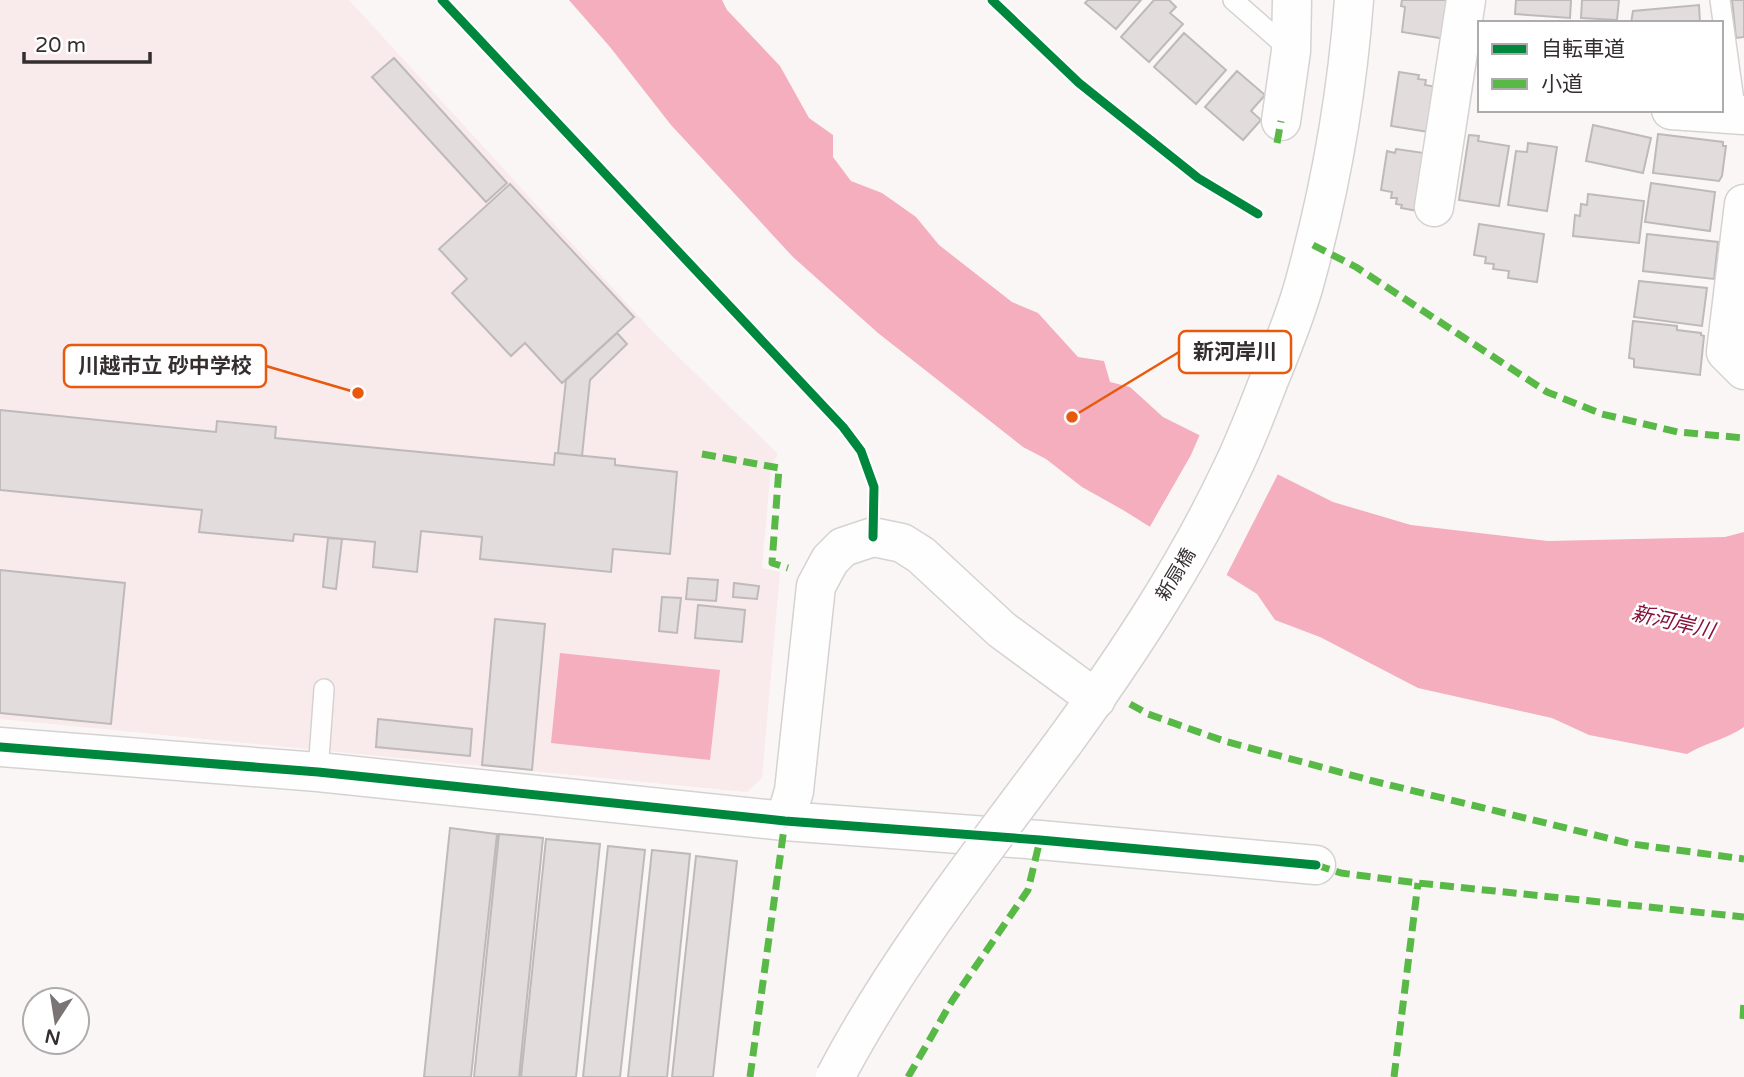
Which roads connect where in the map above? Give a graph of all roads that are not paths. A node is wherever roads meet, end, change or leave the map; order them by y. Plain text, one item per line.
1 (1233, 0) edge
2 (1293, 0) edge
3 (1354, 0) edge
4 (1466, 0) edge
5 (1720, 0) edge
6 (1291, 51) junction
7 (1465, 95) edge
8 (1681, 112) edge
9 (1282, 121) dead end
10 (1741, 124) edge
11 (1744, 204) edge
12 (1434, 207) dead end
13 (1744, 370) edge
14 (324, 689) dead end
15 (1096, 699) junction
16 (0, 747) edge
17 (318, 772) junction
18 (785, 821) junction
19 (1316, 865) dead end
20 (835, 1077) edge

1 - 6 lane
2 - 6 street
3 - 15 street, 新扇橋
4 - 7 street
5 - 10 lane
6 - 9 street
7 - 12 street
8 - 10 street
11 - 13 street
14 - 17 lane
15 - 18 street
15 - 20 street, 新扇橋, bridge
16 - 17 street
17 - 18 street
18 - 19 street

